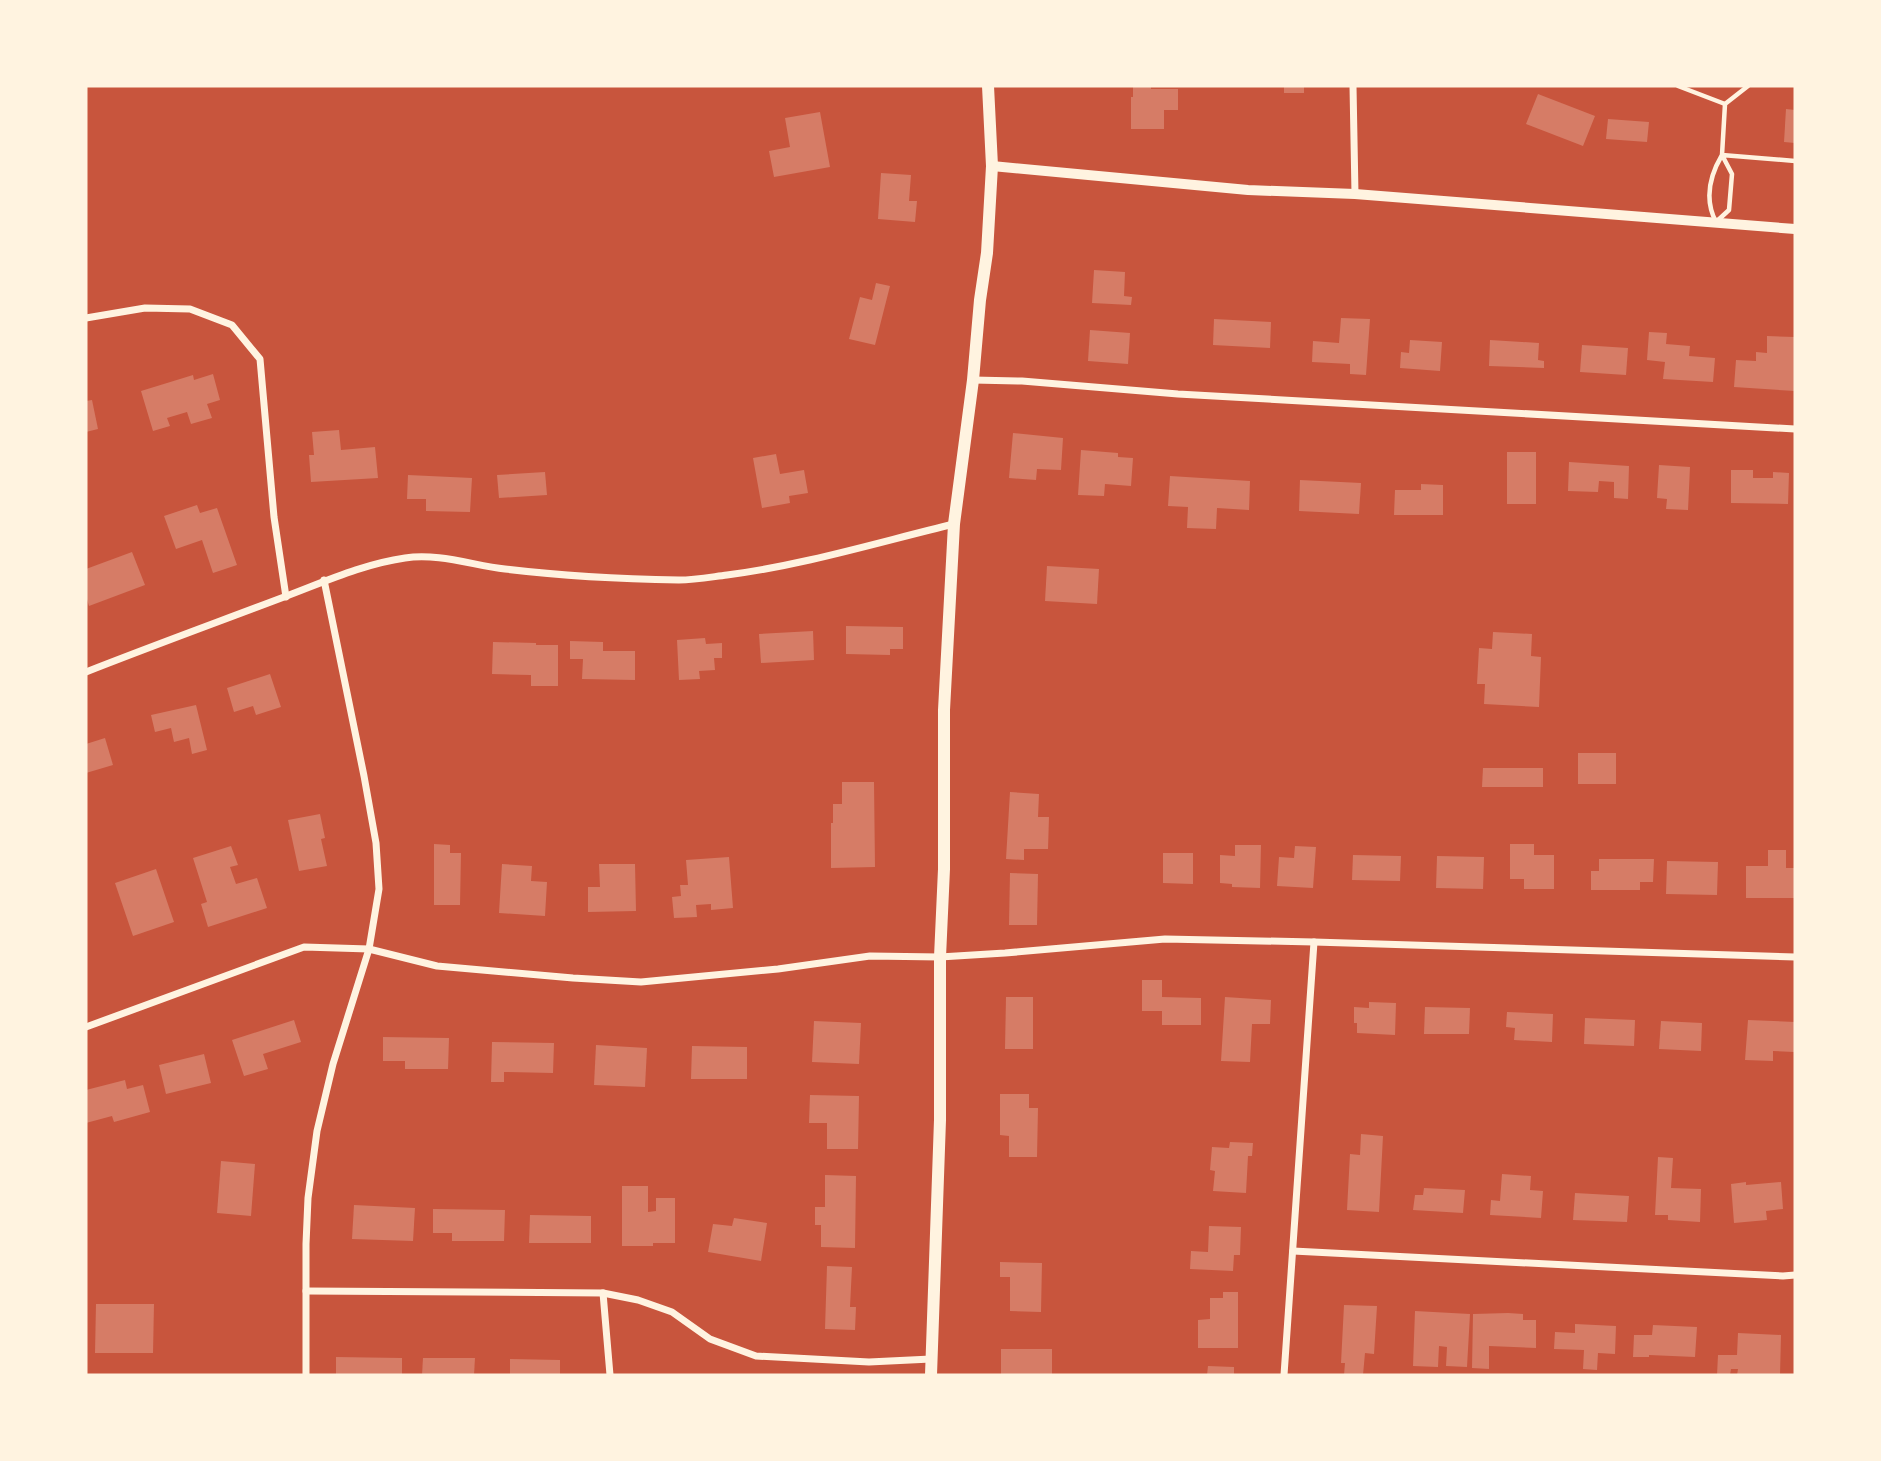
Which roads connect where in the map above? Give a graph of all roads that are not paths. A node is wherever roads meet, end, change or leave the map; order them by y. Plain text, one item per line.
1 (988, 86) edge
2 (1353, 86) edge
3 (1678, 86) edge
4 (1748, 86) edge
5 (1725, 104) junction
6 (1722, 155) junction
7 (1795, 160) edge
8 (992, 166) junction
9 (1355, 194) junction
10 (1716, 222) junction
11 (1795, 229) edge
12 (86, 318) edge
13 (972, 380) junction
14 (1795, 429) edge
15 (954, 524) junction
16 (324, 580) junction
17 (286, 597) junction
18 (86, 672) edge
19 (1314, 942) junction
20 (369, 949) junction
21 (940, 957) junction
22 (1795, 957) edge
23 (86, 1027) edge
24 (1293, 1251) junction
25 (1795, 1275) edge
26 (306, 1291) junction
27 (603, 1293) junction
28 (931, 1359) junction
29 (306, 1375) edge
30 (610, 1375) edge
31 (931, 1375) edge
32 (1284, 1375) edge

1 - 8 main road
2 - 9 street
3 - 5 lane
4 - 5 lane
5 - 6 lane
6 - 7 lane
6 - 10 lane
6 - 10 lane
8 - 9 street
8 - 13 main road
9 - 10 street
10 - 11 street
12 - 17 street
13 - 14 street
13 - 15 main road
15 - 16 street
15 - 21 main road
16 - 17 street
16 - 20 street
17 - 18 street
19 - 21 street
19 - 22 street
19 - 24 street
20 - 21 street
20 - 23 street
20 - 26 street
21 - 28 main road
24 - 25 street
24 - 32 street
26 - 27 street
26 - 29 street
27 - 28 street
27 - 30 street
28 - 31 main road

